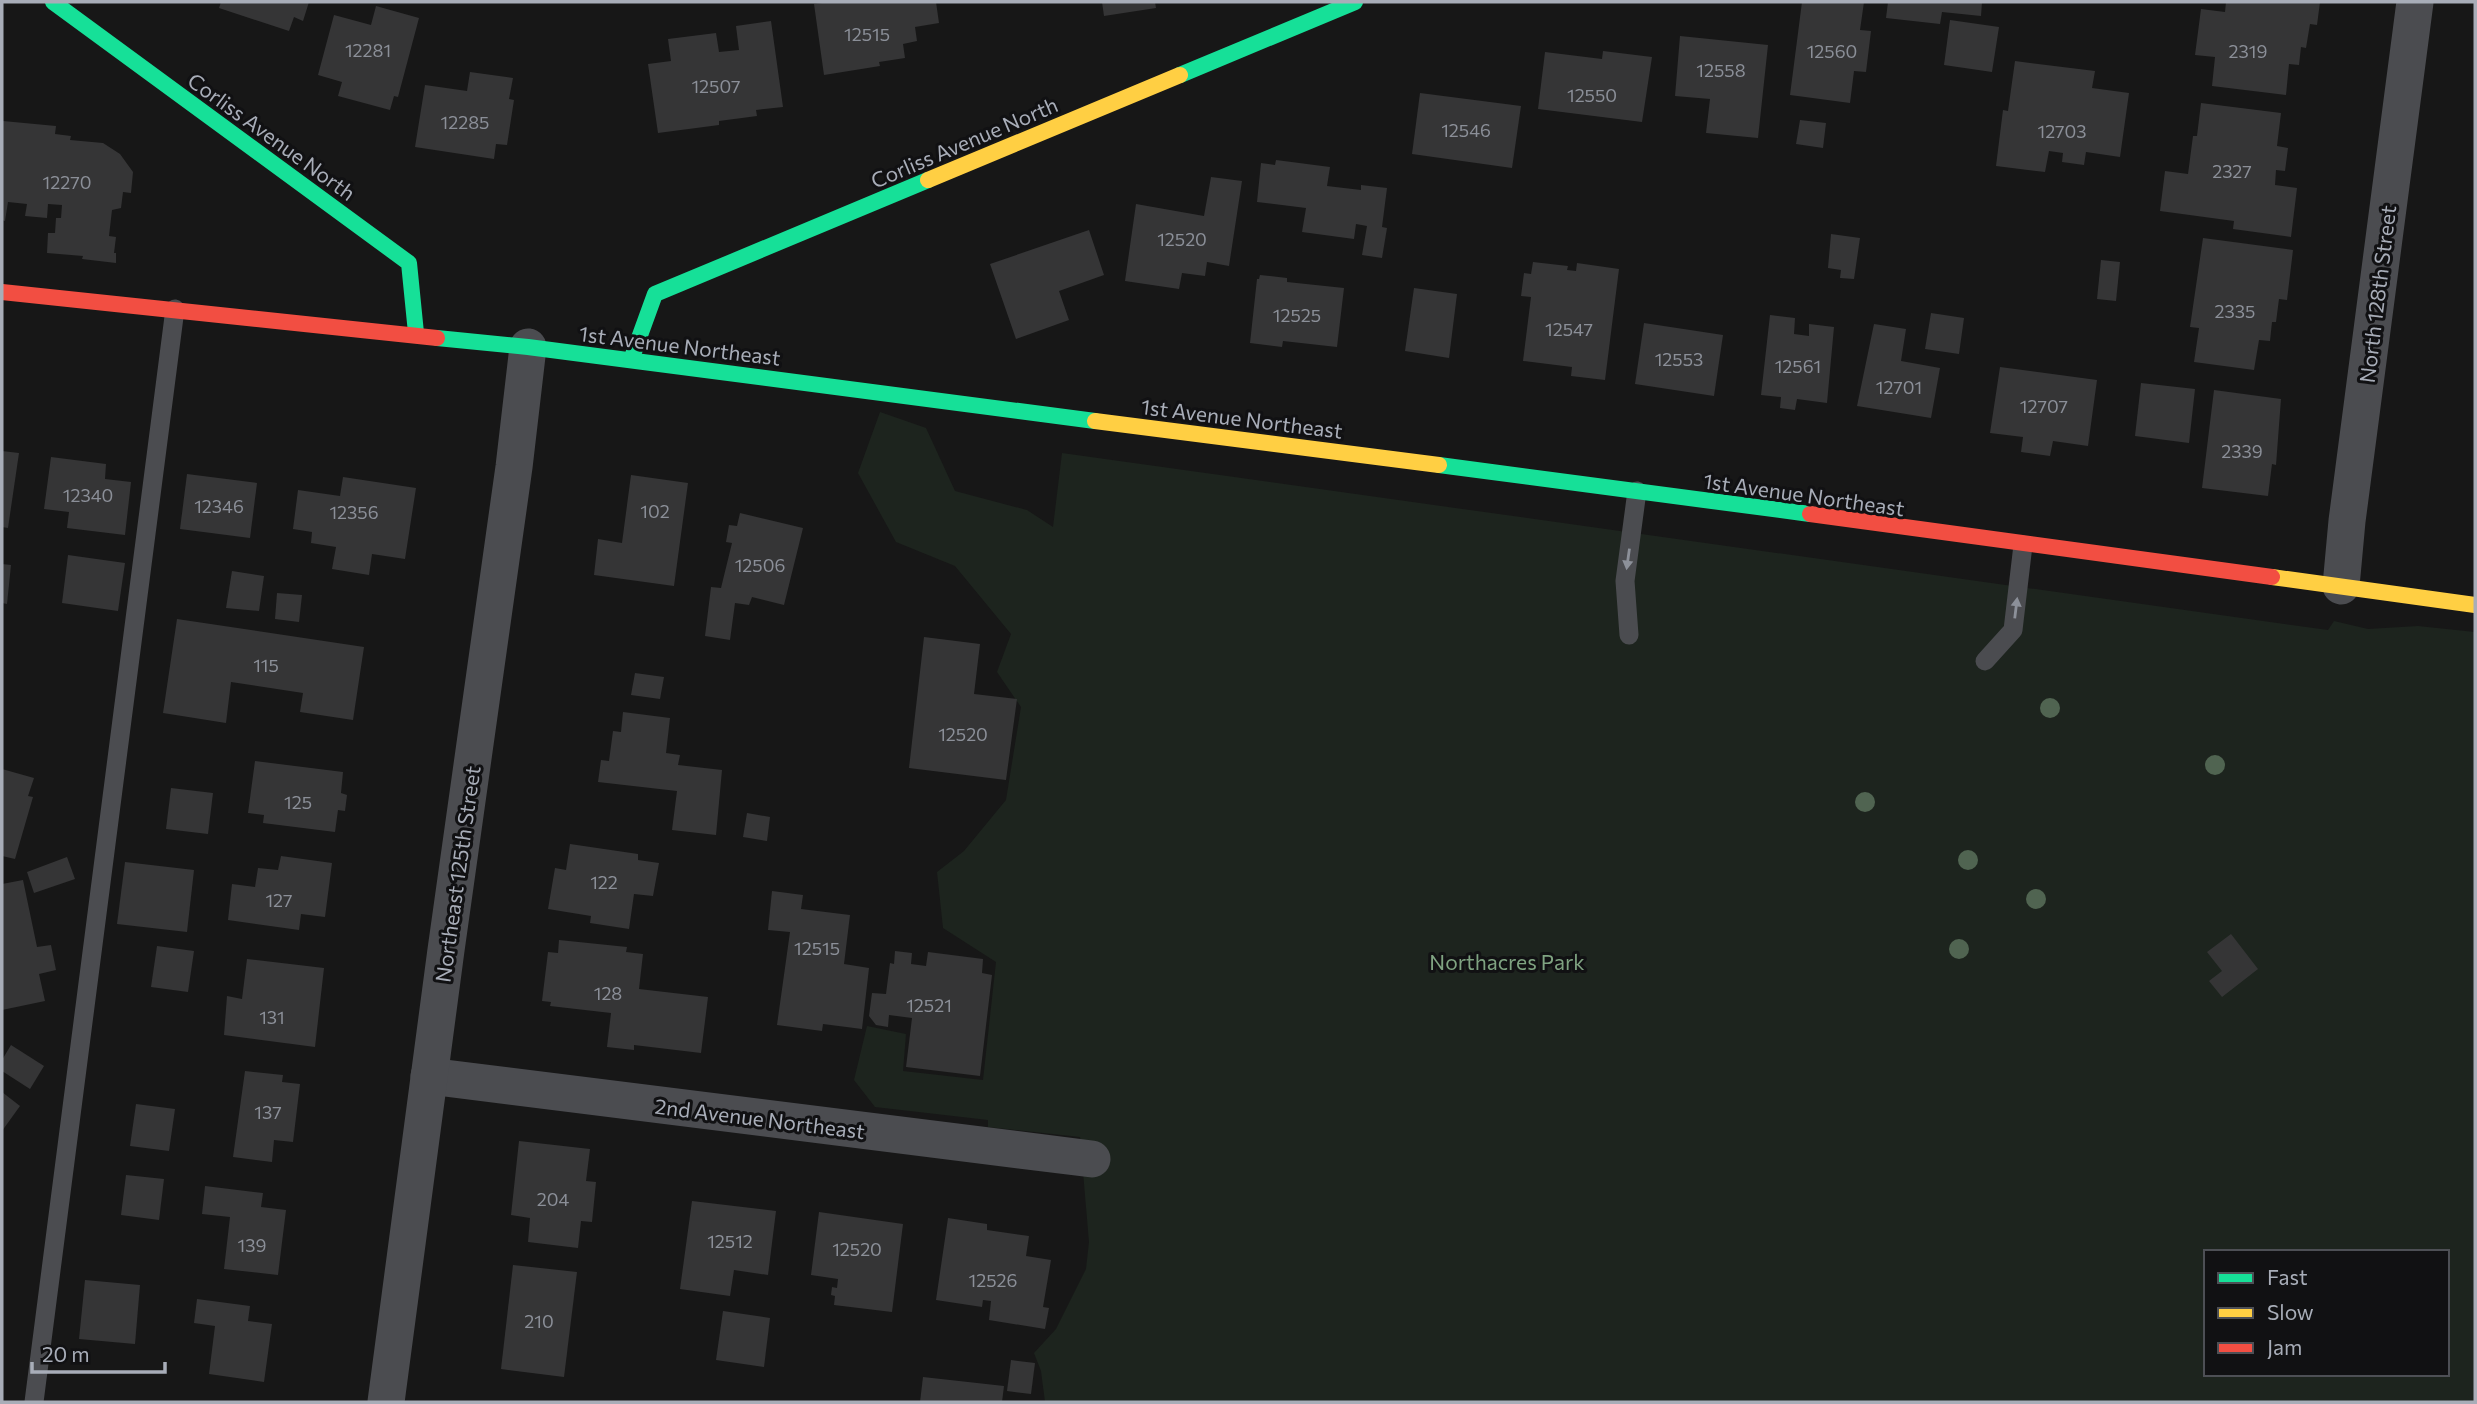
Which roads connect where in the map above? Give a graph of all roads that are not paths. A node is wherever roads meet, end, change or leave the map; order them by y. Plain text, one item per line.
1 (52, 2) edge
2 (1354, 2) edge
3 (2415, 2) edge
4 (2, 292) edge
5 (175, 309) junction
6 (416, 333) junction
7 (528, 347) junction
8 (631, 360) junction
9 (1637, 491) junction
10 (2024, 545) junction
11 (2341, 586) junction
12 (2475, 605) edge
13 (1629, 635) dead end
14 (1986, 661) dead end
15 (429, 1076) junction
16 (1092, 1159) dead end
17 (34, 1402) edge
18 (386, 1402) edge

1 - 6 street, Corliss Avenue North
2 - 8 street, Corliss Avenue North
3 - 11 street, North 128th Street
4 - 5 street, 1st Avenue Northeast
5 - 6 street, 1st Avenue Northeast
5 - 17 lane
6 - 7 street, 1st Avenue Northeast
7 - 8 street, 1st Avenue Northeast
7 - 15 street, Northeast 125th Street
8 - 9 street, 1st Avenue Northeast
9 - 10 street, 1st Avenue Northeast
9 -> 13 lane
10 - 11 street, 1st Avenue Northeast
14 -> 10 lane
11 - 12 street, 1st Avenue Northeast
15 - 16 street, 2nd Avenue Northeast
15 - 18 street, Northeast 125th Street

